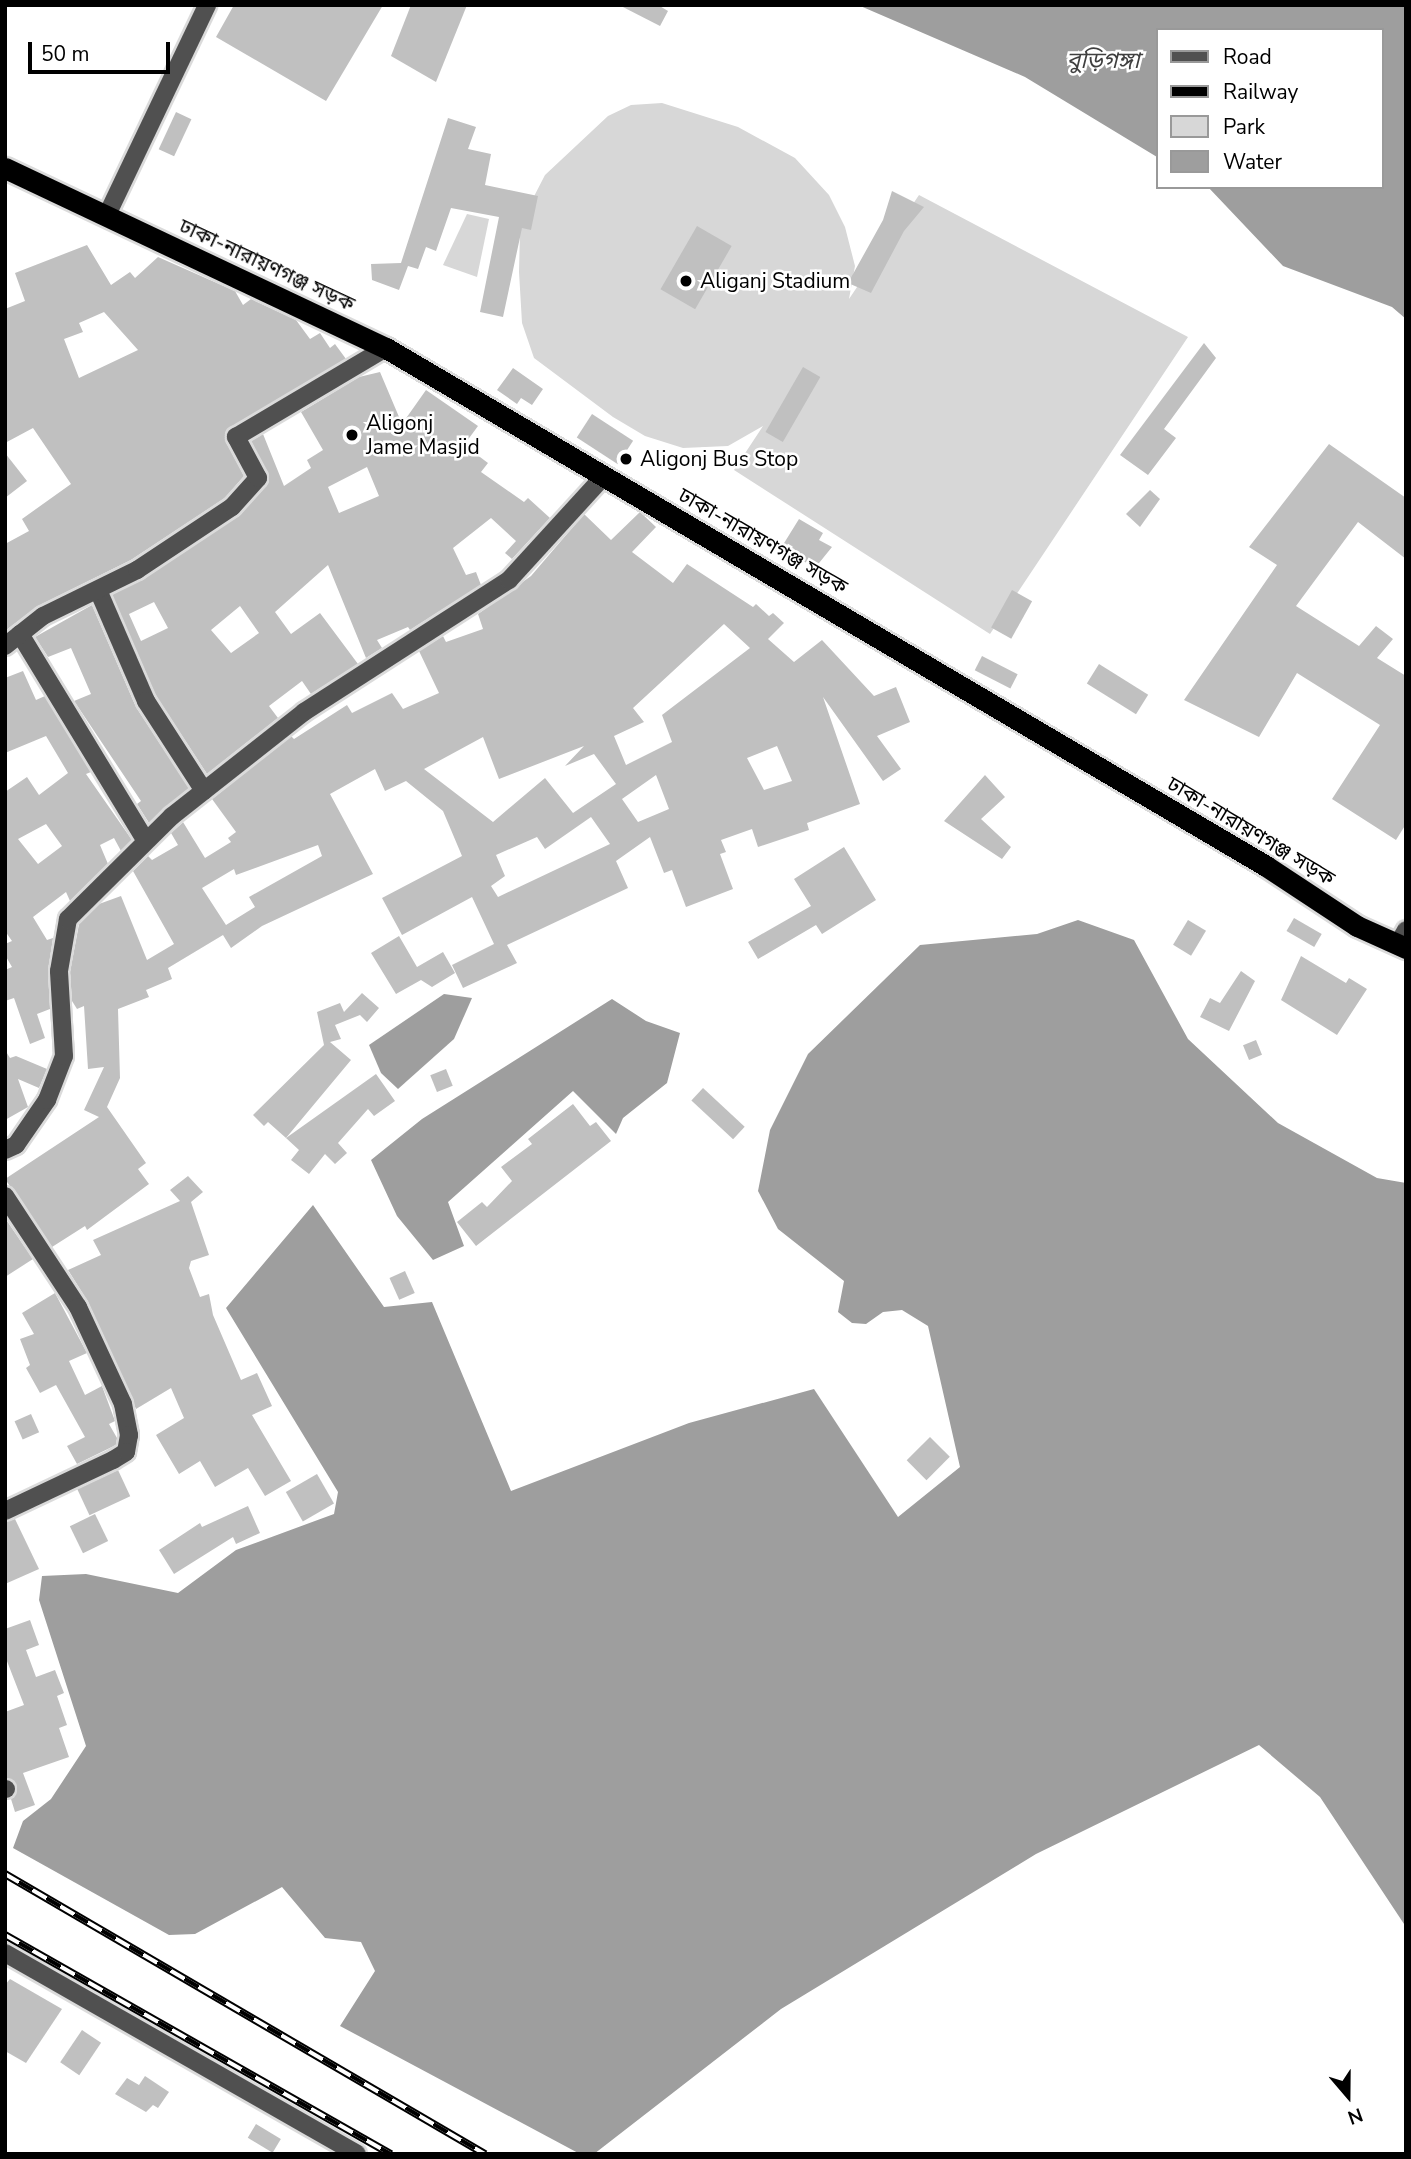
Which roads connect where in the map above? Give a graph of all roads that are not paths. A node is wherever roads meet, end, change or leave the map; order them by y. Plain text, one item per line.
1 (207, 5) edge
2 (5, 168) edge
3 (107, 215) junction
4 (386, 348) junction
5 (603, 477) junction
6 (98, 590) junction
7 (20, 634) junction
8 (5, 646) edge
9 (204, 791) junction
10 (146, 841) junction
11 (1403, 941) edge
12 (5, 1150) edge
13 (5, 1196) edge
14 (5, 1511) edge
15 (5, 1952) edge
16 (357, 2154) edge

1 - 3 street
2 - 3 highway, ঢাকা-নারায়ণগঞ্জ সড়ক
3 - 4 highway, ঢাকা-নারায়ণগঞ্জ সড়ক
4 - 5 highway, ঢাকা-নারায়ণগঞ্জ সড়ক
4 - 6 street
5 - 9 street
5 - 11 highway, ঢাকা-নারায়ণগঞ্জ সড়ক
6 - 7 street
6 - 9 street
7 - 8 street
7 - 10 street
9 - 10 street
10 - 12 street
13 - 14 street
15 - 16 street

